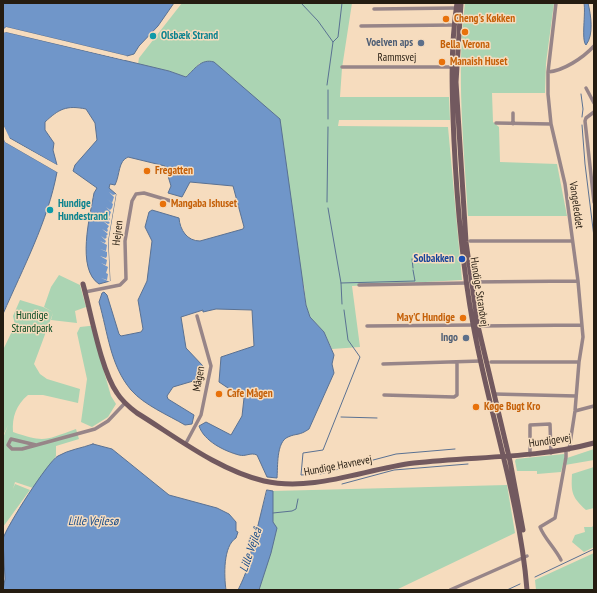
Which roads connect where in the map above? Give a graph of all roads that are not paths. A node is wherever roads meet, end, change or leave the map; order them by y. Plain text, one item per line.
1 (461, 3) edge
2 (556, 3) edge
3 (456, 6) edge
4 (374, 9) dead end
5 (454, 25) junction
6 (361, 26) dead end
7 (594, 46) edge
8 (342, 67) dead end
9 (452, 67) junction
10 (548, 72) junction
11 (586, 88) dead end
12 (594, 103) edge
13 (594, 112) edge
14 (513, 113) dead end
15 (496, 123) dead end
16 (512, 124) junction
17 (551, 124) junction
18 (592, 174) edge
19 (594, 202) edge
20 (181, 204) dead end
21 (572, 241) junction
22 (470, 242) dead end
23 (578, 281) junction
24 (469, 283) junction
25 (83, 284) dead end
26 (359, 285) dead end
27 (85, 292) junction
28 (197, 316) dead end
29 (476, 325) junction
30 (582, 325) junction
31 (367, 326) dead end
32 (481, 361) junction
33 (491, 362) dead end
34 (579, 362) junction
35 (457, 363) junction
36 (383, 364) dead end
37 (494, 394) junction
38 (384, 395) dead end
39 (576, 396) junction
40 (125, 403) junction
41 (594, 406) edge
42 (575, 411) junction
43 (186, 443) junction
44 (594, 443) edge
45 (36, 445) junction
46 (567, 450) junction
47 (551, 453) junction
48 (530, 455) junction
49 (506, 456) junction
50 (525, 556) junction
51 (561, 560) dead end
52 (528, 578) junction
53 (450, 590) edge
54 (527, 590) edge
55 (531, 590) edge

1 - 24 main road, Hundige Strandvej
2 - 10 street, Vangeleddet
3 - 4 street
3 - 5 main road, Hundige Strandvej
5 - 6 street
5 - 9 main road, Hundige Strandvej
7 - 10 street
8 - 9 street, Rammsvej
9 - 24 main road, Hundige Strandvej
10 - 17 street, Vangeleddet
11 - 12 street
13 - 18 street
14 - 16 street
15 - 16 street
16 - 17 street
17 - 21 street, Vangeleddet
18 - 19 street
20 - 27 street, Hejren
21 - 22 street
21 - 23 street, Vangeleddet
23 - 24 street
23 - 30 street, Vangeleddet
24 - 26 street
24 - 29 main road, Hundige Strandvej
25 - 27 main road, Hundige Havnevej
27 - 40 main road, Hundige Havnevej
28 - 43 street, Mågen
29 - 30 street
29 - 31 street
29 - 32 main road, Hundige Strandvej
29 - 37 main road, Hundige Strandvej
30 - 34 street, Vangeleddet
32 - 35 street
32 - 49 main road, Hundige Strandvej
33 - 34 street
34 - 39 street, Vangeleddet
35 - 36 street
35 - 38 street
37 - 39 street
37 - 49 main road, Hundige Strandvej
39 - 42 street, Vangeleddet
40 - 43 main road, Hundige Havnevej
40 - 45 street
41 - 42 street
42 - 46 street, Vangeleddet
43 - 49 main road, Hundige Havnevej
44 - 46 main road, Hundigevej
45 - 45 street
46 - 47 main road, Hundigevej
46 - 51 street, Vangeleddet
47 - 48 main road, Hundigevej
47 - 48 street
48 - 49 main road, Hundigevej
49 - 50 main road, Hundige Strandvej
50 - 52 main road, Hundige Strandvej
50 - 53 street
52 - 54 main road
52 - 55 main road

